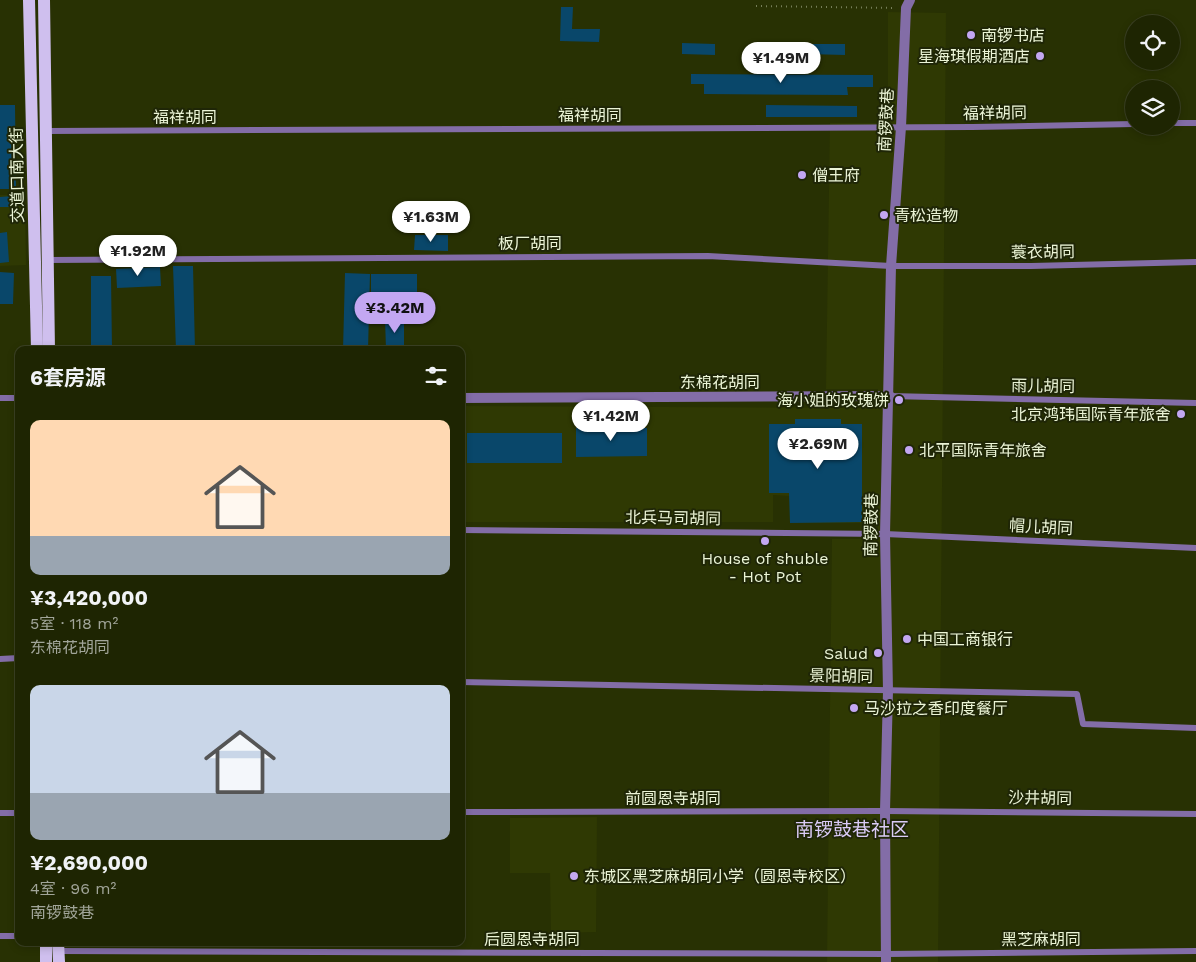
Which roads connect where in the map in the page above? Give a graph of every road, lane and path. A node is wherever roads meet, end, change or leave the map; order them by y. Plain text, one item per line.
1 (29, 0) edge
2 (44, 0) edge
3 (908, 4) edge
4 (756, 6) dead end
5 (1180, 123) edge
6 (1196, 123) edge
7 (1125, 124) edge
8 (901, 127) junction
9 (46, 131) junction
10 (48, 260) junction
11 (1196, 262) edge
12 (891, 266) junction
13 (37, 346) edge
14 (50, 346) edge
15 (890, 396) junction
16 (0, 398) edge
17 (15, 398) edge
18 (465, 398) edge
19 (1196, 403) edge
20 (465, 530) edge
21 (886, 534) junction
22 (1196, 548) edge
23 (15, 658) edge
24 (0, 659) edge
25 (465, 682) edge
26 (888, 691) junction
27 (1196, 728) edge
28 (885, 811) junction
29 (465, 812) edge
30 (0, 813) edge
31 (15, 813) edge
32 (1196, 814) edge
33 (0, 936) edge
34 (15, 936) edge
35 (46, 946) edge
36 (1196, 951) edge
37 (58, 952) edge
38 (886, 958) edge
39 (46, 962) edge

1 - 13 main road, 交道口南大街
2 - 9 main road, 交道口南大街
3 - 4 path
3 - 8 street, 南锣鼓巷
5 - 6 lane
7 - 8 lane, 福祥胡同
8 - 9 lane, 福祥胡同
8 - 12 street, 南锣鼓巷
9 - 10 main road, 交道口南大街
10 - 12 lane, 板厂胡同
10 - 14 main road, 交道口南大街
11 - 12 lane, 蓑衣胡同
12 - 15 street, 南锣鼓巷
15 - 18 street, 东棉花胡同
15 - 19 lane, 雨儿胡同
15 - 21 street, 南锣鼓巷
16 - 17 lane
20 - 21 lane, 北兵马司胡同
21 - 22 lane, 帽儿胡同
21 - 26 street, 南锣鼓巷
23 - 24 lane
25 - 26 lane, 景阳胡同
26 - 27 lane, 景阳胡同
26 - 28 street, 南锣鼓巷
28 - 29 lane, 前圆恩寺胡同
28 - 32 lane, 沙井胡同
28 - 38 street, 南锣鼓巷
30 - 31 lane
33 - 34 lane
35 - 39 main road
36 - 38 lane, 黑芝麻胡同
37 - 38 lane, 后圆恩寺胡同

